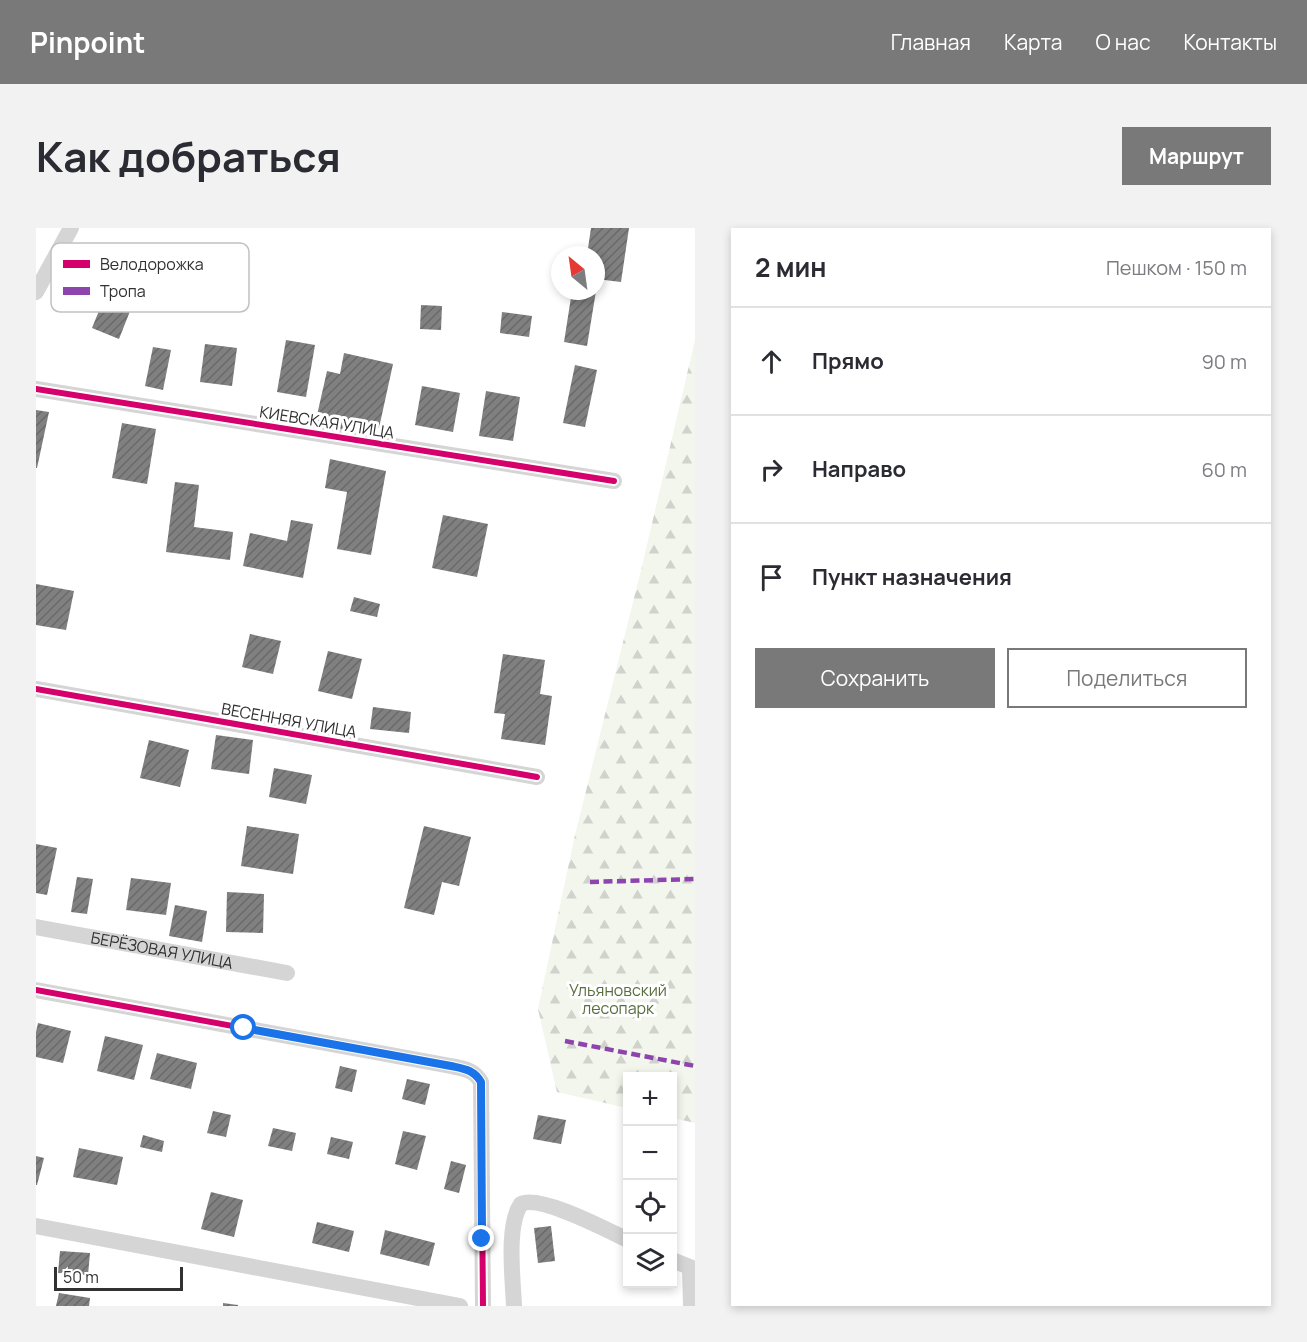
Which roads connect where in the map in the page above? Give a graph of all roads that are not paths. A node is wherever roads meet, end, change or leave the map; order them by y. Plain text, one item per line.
1 (71, 228) edge
2 (63, 243) edge
3 (51, 265) edge
4 (36, 292) edge
5 (36, 389) edge
6 (614, 481) dead end
7 (36, 689) edge
8 (537, 777) dead end
9 (36, 927) edge
10 (288, 973) dead end
11 (36, 990) edge
12 (36, 1226) edge
13 (623, 1238) edge
14 (677, 1262) edge
15 (692, 1268) edge
16 (460, 1306) edge
17 (483, 1306) edge
18 (514, 1306) edge
19 (691, 1306) edge

1 - 2 street
3 - 4 street
5 - 6 street, КИЕВСКАЯ УЛИЦА
7 - 8 street, ВЕСЕННЯЯ УЛИЦА
9 - 10 street, БЕРЁЗОВАЯ УЛИЦА
11 - 17 street
12 - 16 street
13 - 18 street
14 - 15 street
15 - 19 street

